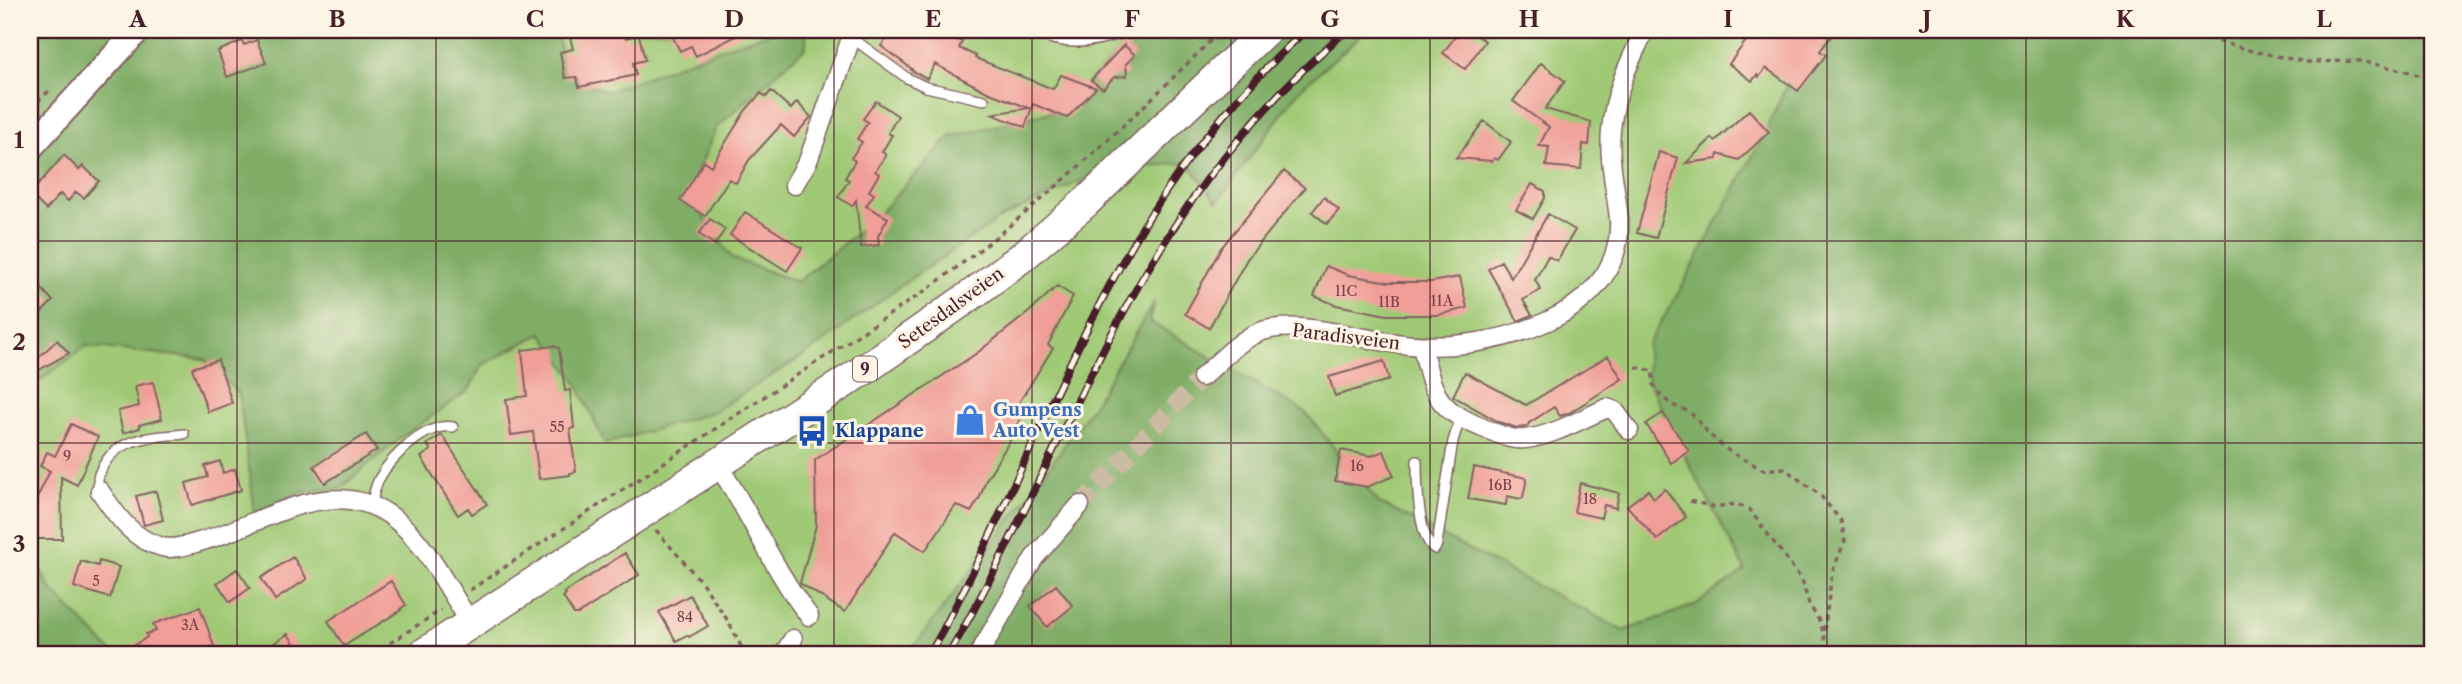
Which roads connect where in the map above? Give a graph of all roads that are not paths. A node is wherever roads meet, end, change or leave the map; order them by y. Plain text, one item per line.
1 (138, 30) edge
2 (1040, 30) edge
3 (1116, 30) edge
4 (1266, 30) edge
5 (1645, 30) edge
6 (853, 34) edge
7 (984, 100) dead end
8 (30, 148) edge
9 (794, 186) dead end
10 (1422, 346) junction
11 (1202, 377) tunnel mouth
12 (1460, 419) junction
13 (453, 427) dead end
14 (1629, 429) dead end
15 (184, 433) dead end
16 (1417, 461) dead end
17 (717, 464) junction
18 (100, 491) joint
19 (372, 505) junction
20 (1080, 505) tunnel mouth
21 (463, 612) junction
22 (809, 616) dead end
23 (423, 654) edge
24 (979, 654) edge

1 - 8 main road
2 - 3 street
4 - 17 highway, Setesdalsveien / 9
5 - 10 street, Paradisveien
6 - 7 lane
6 - 9 street
10 - 11 street, Paradisveien
10 - 12 street, Paradisveien
12 - 14 street, Paradisveien
12 - 16 lane
13 - 19 lane
15 - 18 lane
17 - 21 highway, Setesdalsveien / 9
17 - 22 street
18 - 19 street
19 - 21 street
20 - 24 street
21 - 23 highway, Setesdalsveien / 9

